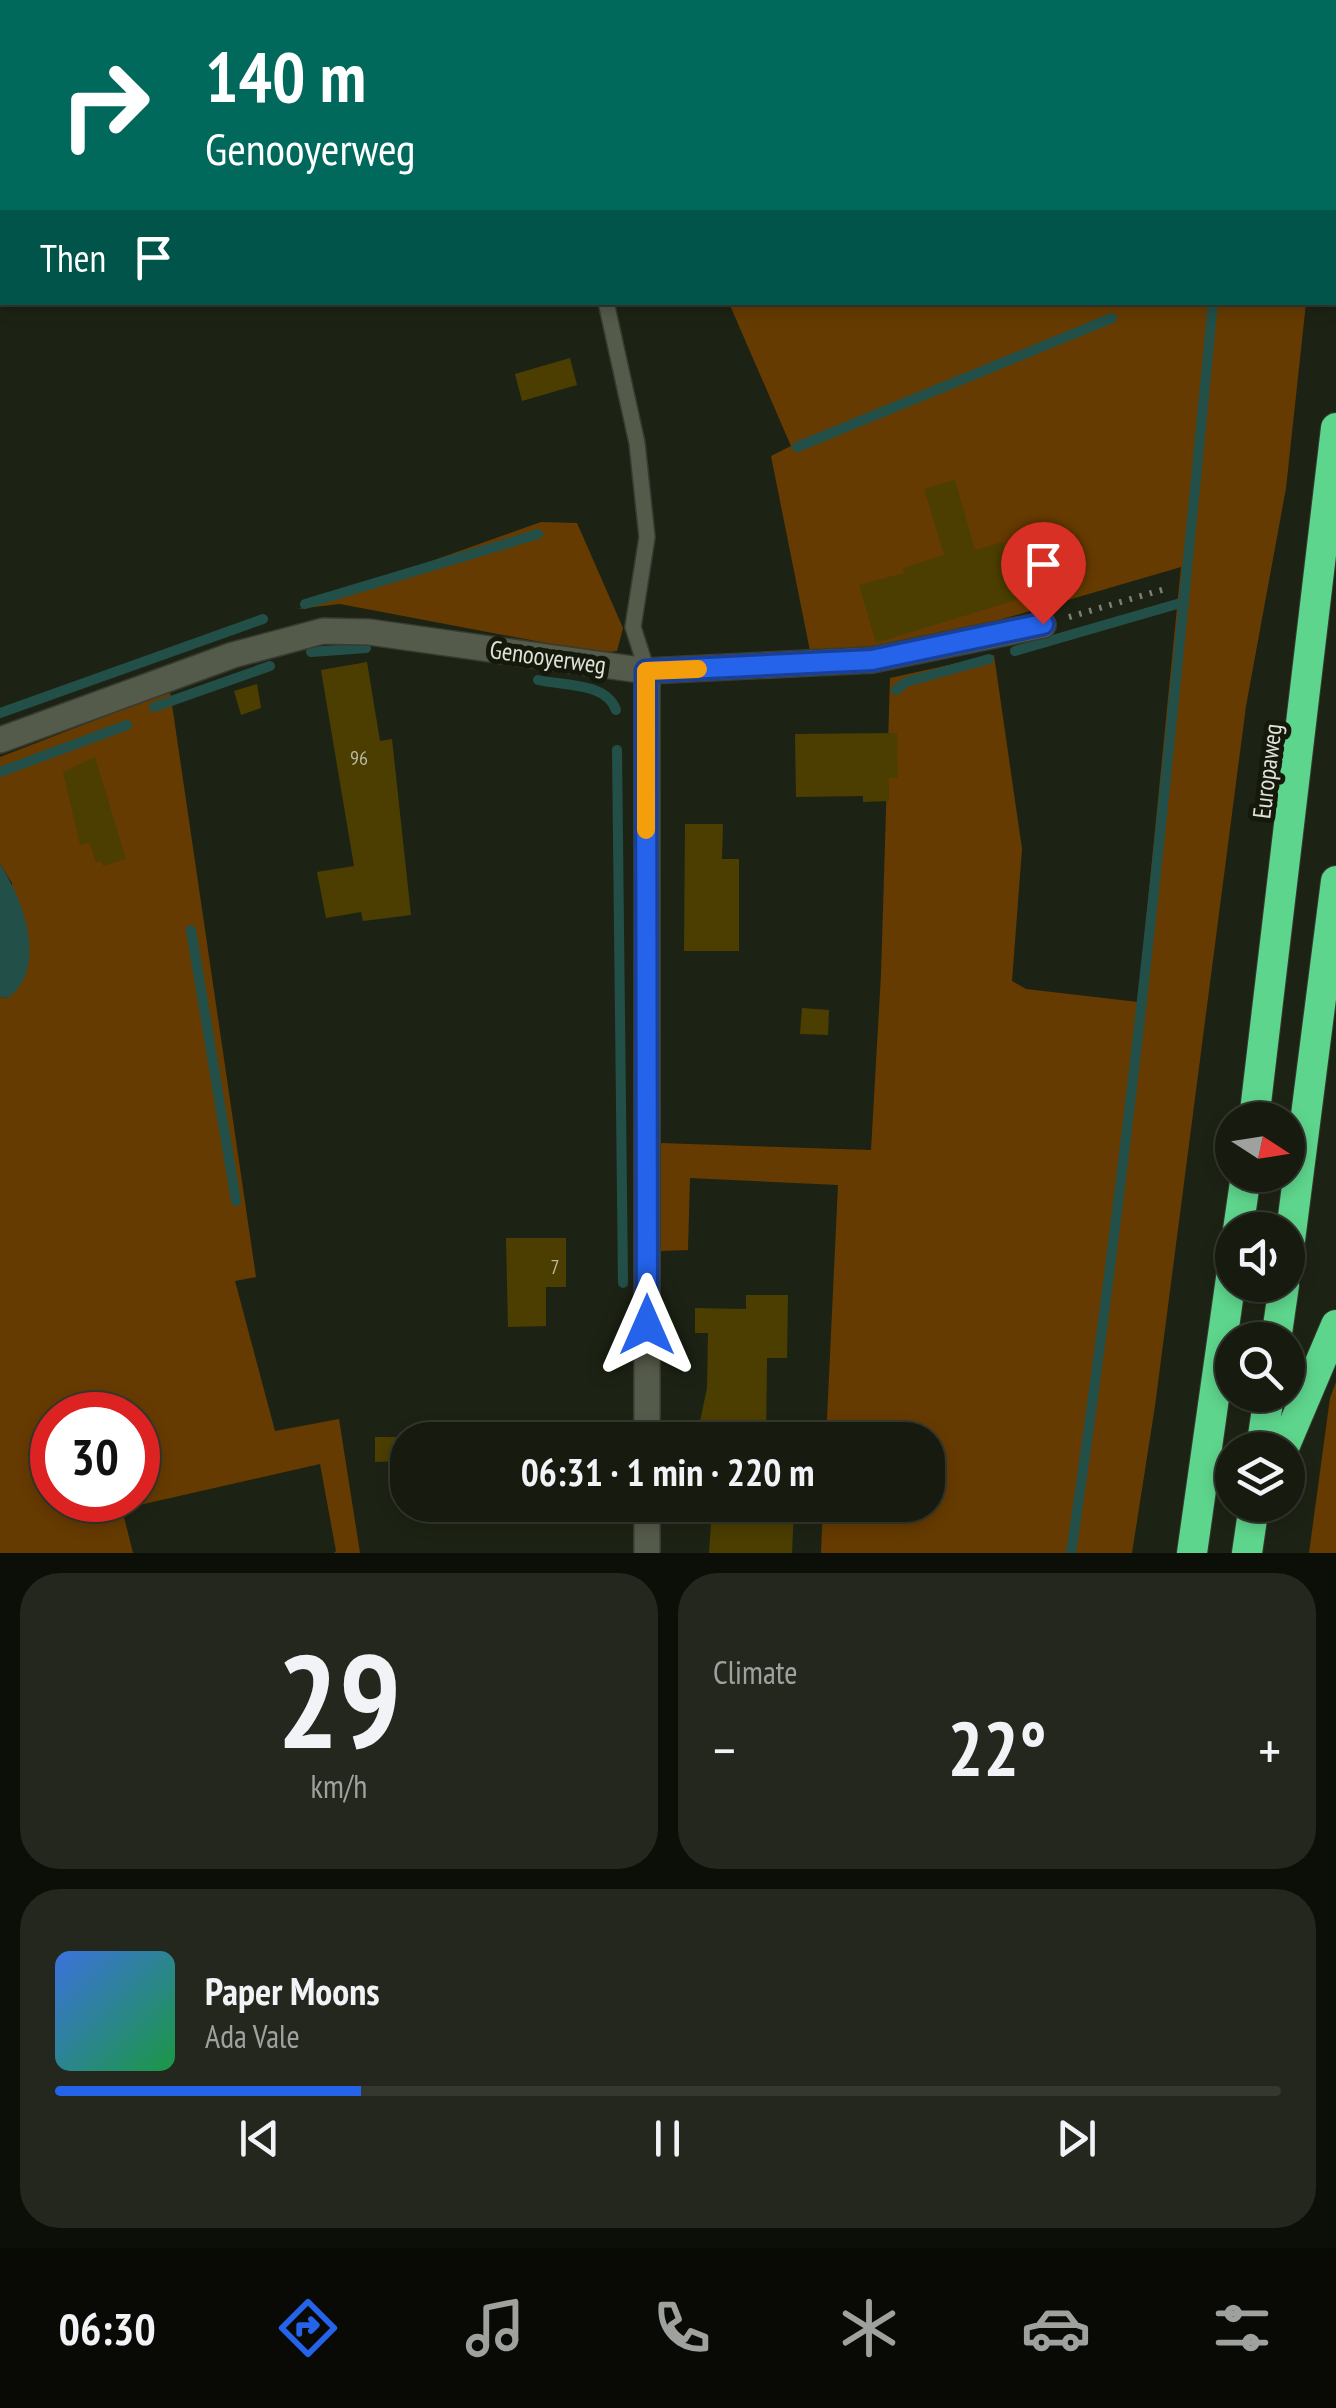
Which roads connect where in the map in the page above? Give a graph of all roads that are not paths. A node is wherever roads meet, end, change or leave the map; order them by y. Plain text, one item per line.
1 (607, 305) edge
2 (1336, 428) edge
3 (1043, 624) road end
4 (646, 671) junction
5 (0, 740) edge
6 (1336, 881) edge
7 (1256, 1102) edge
8 (1294, 1212) edge
9 (1227, 1302) edge
10 (1336, 1325) edge
11 (647, 1422) edge
12 (1291, 1432) edge
13 (647, 1522) edge
14 (1253, 1522) edge
15 (647, 1553) edge
16 (1192, 1553) edge
17 (1247, 1553) edge

1 - 4 lane
2 - 7 highway, Europaweg
3 - 4 street, Genooyerweg
4 - 5 street, Genooyerweg
4 - 11 street
6 - 8 highway
9 - 16 highway
10 - 12 highway
13 - 15 street
14 - 17 highway

